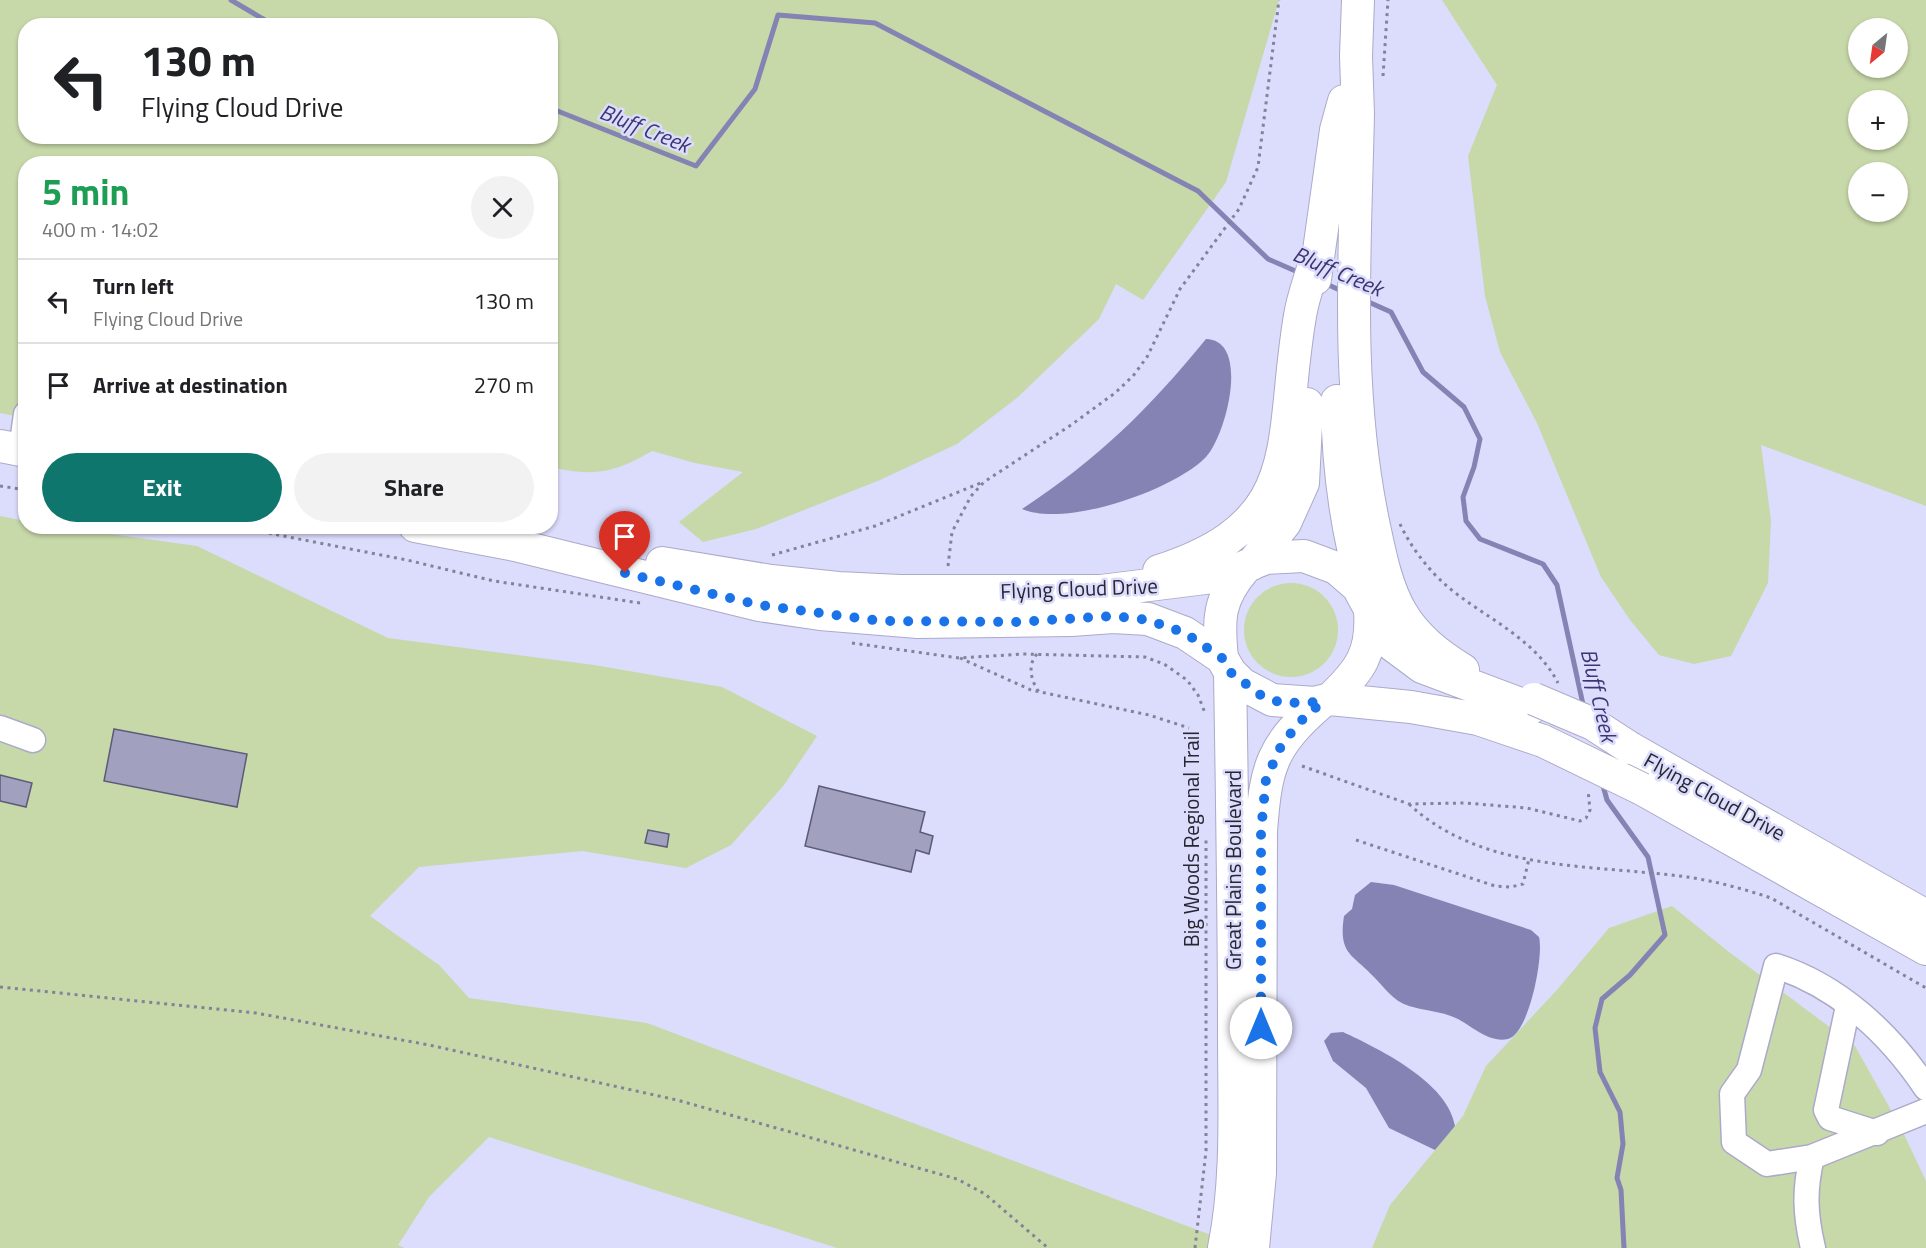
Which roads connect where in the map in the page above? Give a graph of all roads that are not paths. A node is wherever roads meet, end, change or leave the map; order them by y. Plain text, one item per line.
1 (1358, 0) edge
2 (1356, 56) junction
3 (1324, 350) junction
4 (475, 534) edge
5 (505, 538) edge
6 (1249, 566) junction
7 (984, 591) junction
8 (1368, 606) junction
9 (1226, 665) junction
10 (1542, 699) junction
11 (1326, 700) junction
12 (0, 728) edge
13 (33, 740) dead end
14 (1926, 916) edge
15 (1926, 949) edge
16 (1848, 1006) junction
17 (1926, 1088) edge
18 (1926, 1111) edge
19 (1876, 1133) junction
20 (1812, 1156) junction
21 (1224, 1248) edge
22 (1253, 1248) edge
23 (1813, 1248) edge

1 - 2 main road
2 - 3 main road
2 - 3 main road
3 - 6 main road
3 - 7 main road
3 - 8 main road
3 - 10 main road
4 - 5 main road, Flying Cloud Drive
5 - 7 main road, Flying Cloud Drive
5 - 9 main road, Flying Cloud Drive
6 - 7 main road, Flying Cloud Drive
6 - 8 main road, Flying Cloud Drive
6 - 9 main road
8 - 10 main road, Flying Cloud Drive
8 - 11 main road
9 - 11 main road, Flying Cloud Drive
9 - 21 main road, Great Plains Boulevard
10 - 14 main road, Flying Cloud Drive, bridge
11 - 15 main road, Flying Cloud Drive, bridge
11 - 22 main road, Great Plains Boulevard
12 - 13 street
16 - 17 street
16 - 19 street
16 - 20 street
18 - 19 street
19 - 20 street
20 - 23 street

